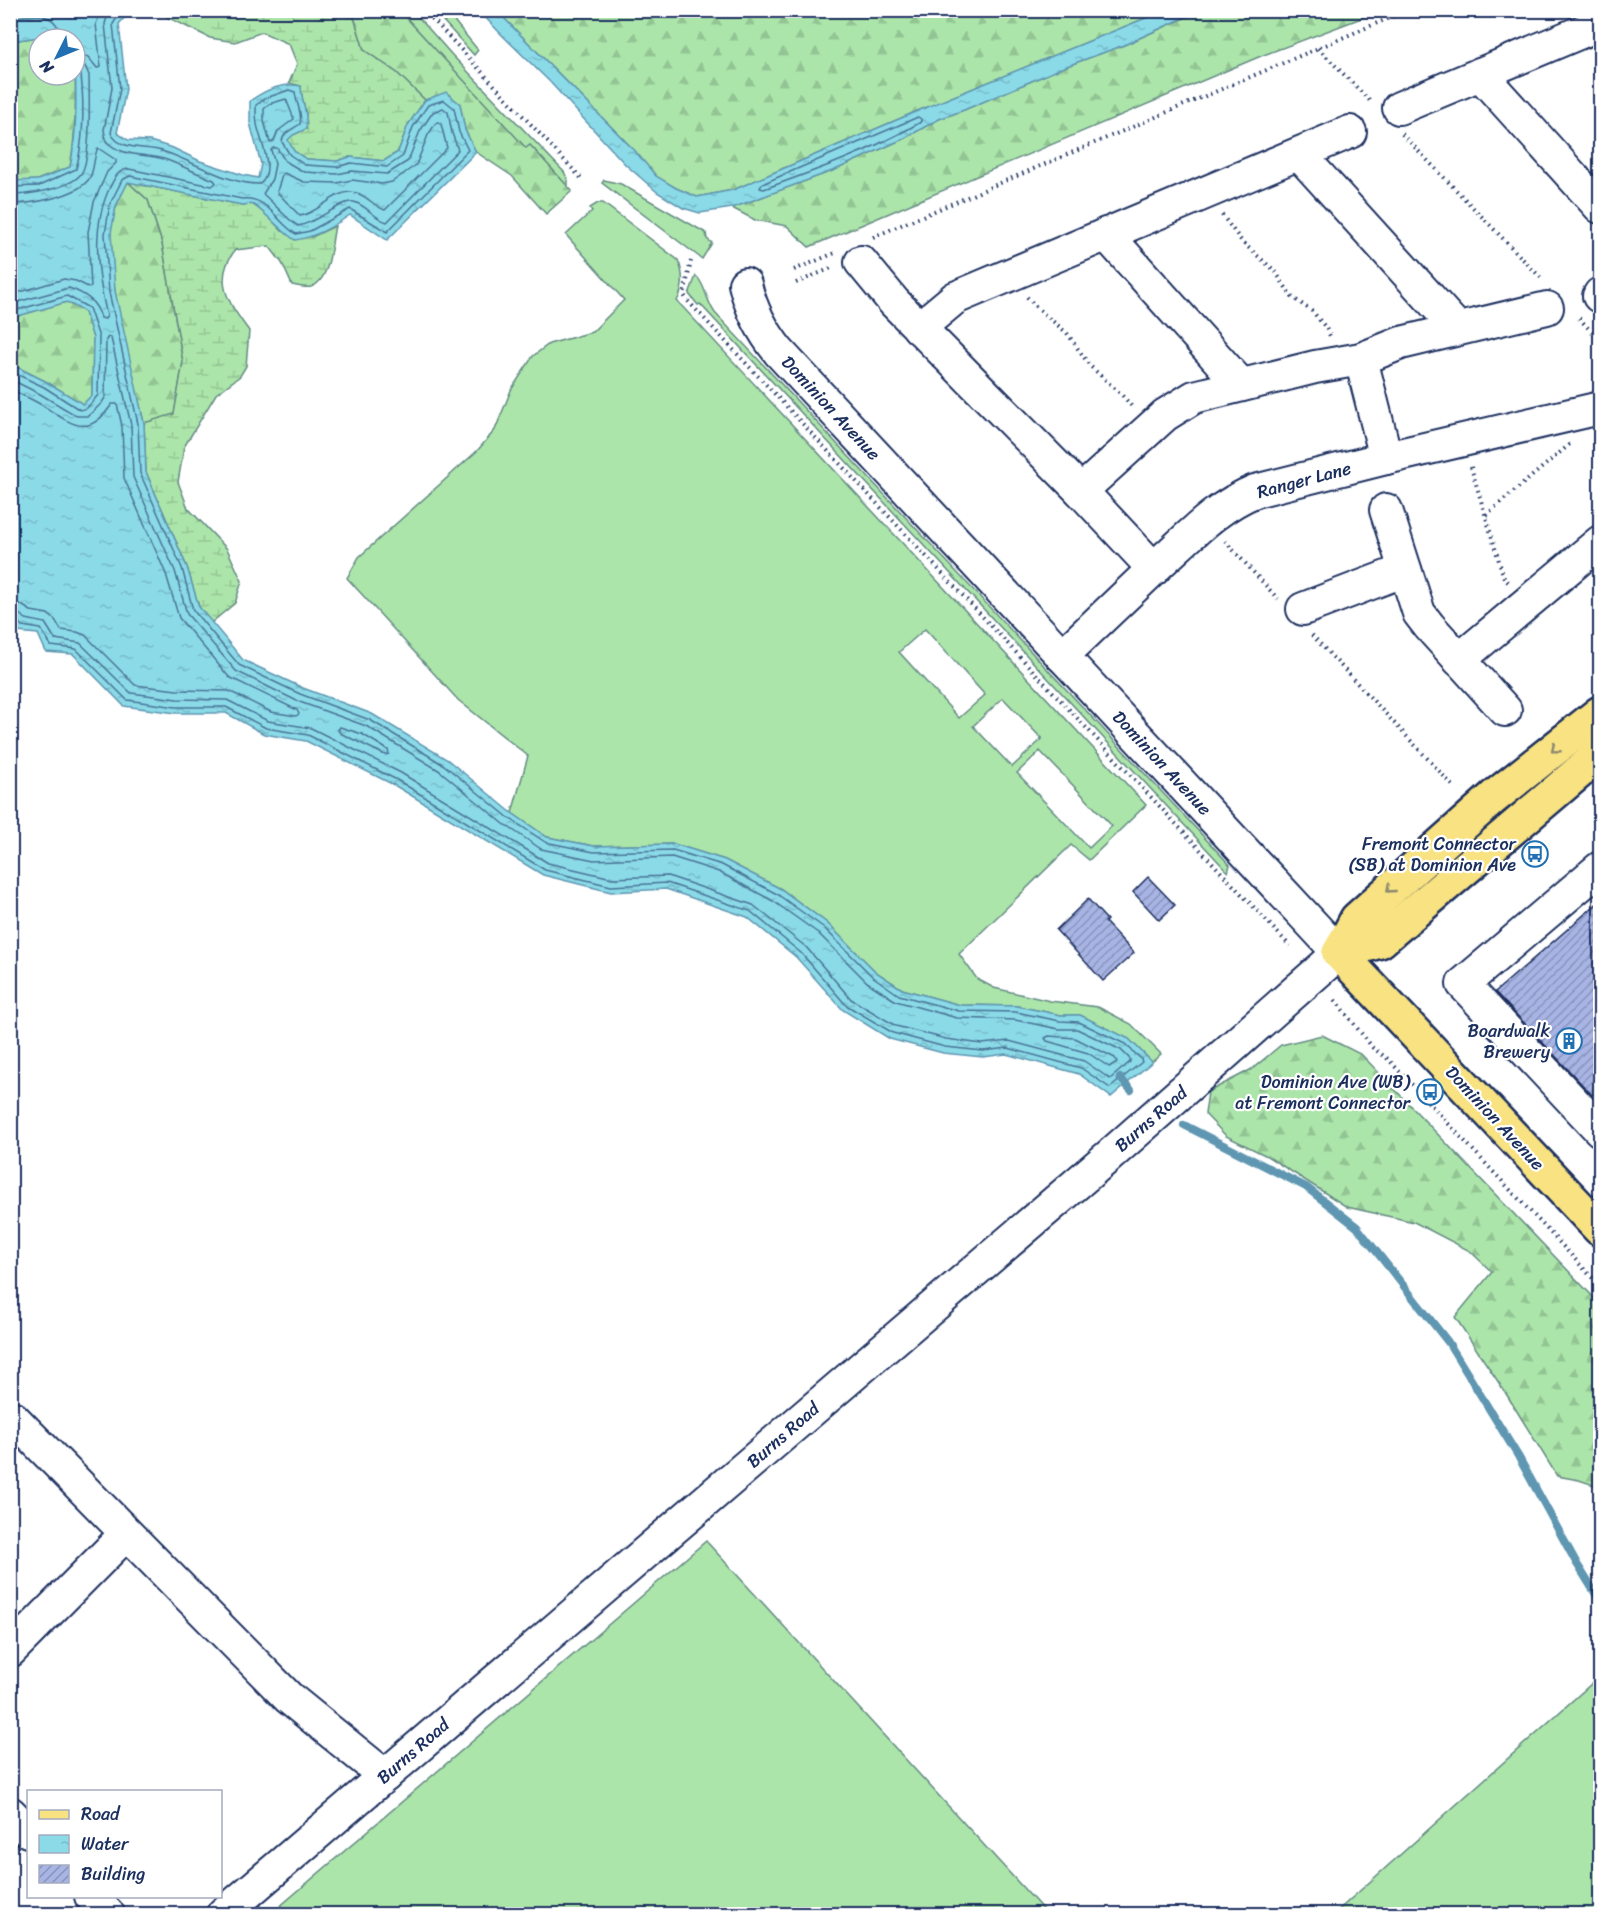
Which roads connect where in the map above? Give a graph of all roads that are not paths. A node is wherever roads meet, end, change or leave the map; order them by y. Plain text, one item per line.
1 (1600, 24) edge
2 (1480, 74) junction
3 (1392, 116) road end
4 (1350, 132) dead end
5 (1299, 154) junction
6 (1600, 207) edge
7 (1106, 234) junction
8 (858, 250) road end
9 (745, 284) dead end
10 (1546, 295) road end
11 (919, 328) junction
12 (1457, 328) junction
13 (1349, 361) junction
14 (1241, 385) junction
15 (1600, 408) edge
16 (1386, 458) junction
17 (1081, 491) junction
18 (1386, 510) dead end
19 (1600, 542) edge
20 (1154, 569) junction
21 (1405, 570) junction
22 (1296, 612) road end
23 (1062, 656) junction
24 (1460, 660) junction
25 (1505, 710) dead end
26 (1600, 712) edge
27 (1600, 754) edge
28 (1600, 868) edge
29 (1339, 953) junction
30 (1600, 1130) edge
31 (1600, 1229) edge
32 (11, 1417) edge
33 (126, 1534) junction
34 (10, 1651) edge
35 (385, 1776) junction
36 (10, 1813) edge
37 (27, 1830) edge
38 (93, 1898) edge
39 (108, 1914) edge
40 (223, 1914) edge

1 - 2 street
2 - 3 street
2 - 6 street
4 - 5 street
5 - 7 street
5 - 12 street
7 - 11 street
7 - 14 street
8 - 11 street
9 - 23 street, Dominion Avenue
10 - 12 street
11 - 17 street
12 - 13 street
13 - 14 street
13 - 16 street
14 - 17 street
15 - 16 street, Ranger Lane
16 - 20 street, Ranger Lane
17 - 20 street
18 - 21 street
19 - 24 street
20 - 23 street, Ranger Lane
21 - 22 street
21 - 24 street
23 - 29 street, Dominion Avenue
24 - 25 street
26 -> 29 main road
27 - 29 main road
28 - 30 street
29 - 31 main road, Dominion Avenue
29 - 35 street, Burns Road
32 - 33 street
33 - 34 street
33 - 35 street
35 - 40 street, Burns Road
36 - 37 street
38 - 39 street

